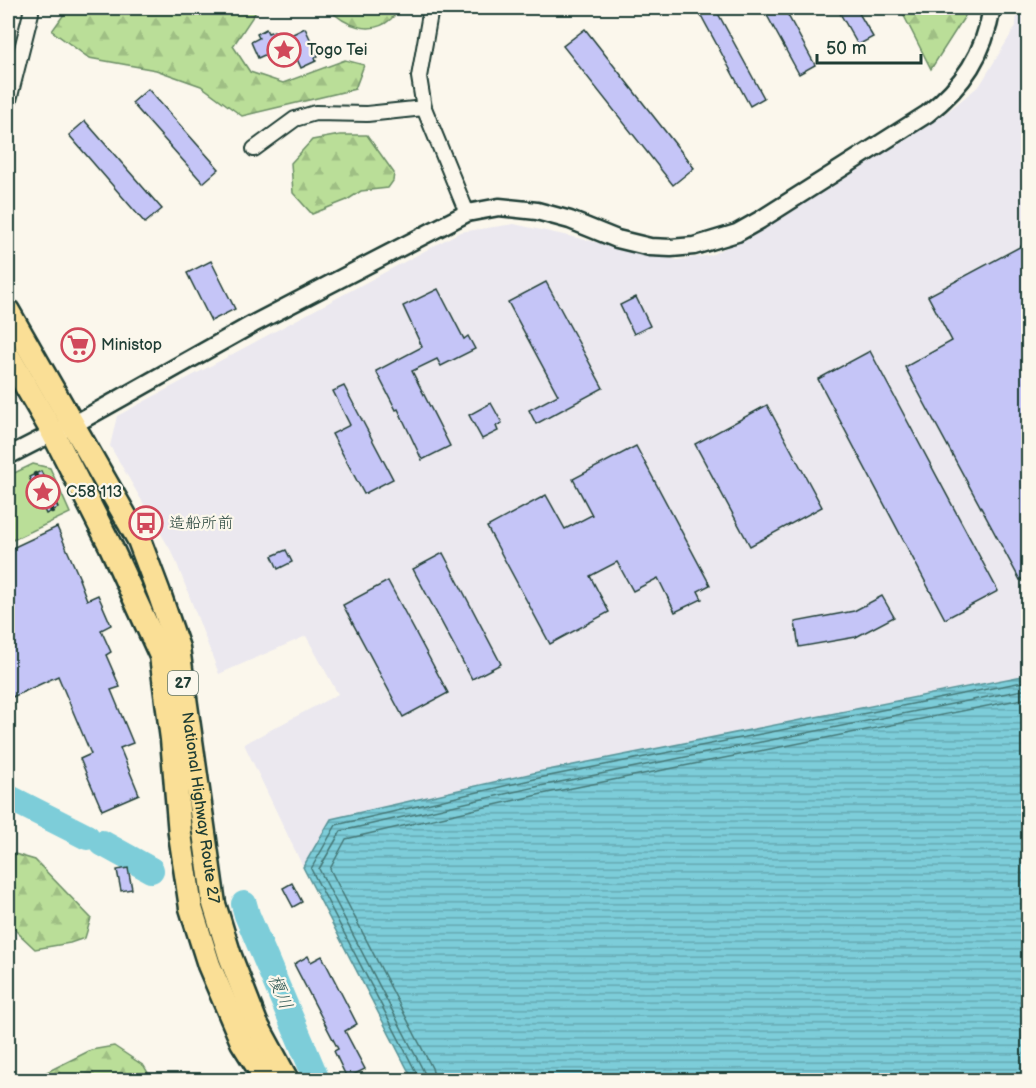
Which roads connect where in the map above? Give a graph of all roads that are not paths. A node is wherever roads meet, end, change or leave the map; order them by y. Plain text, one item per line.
1 (431, 8) edge
2 (992, 8) edge
3 (32, 9) edge
4 (8, 104) edge
5 (424, 108) junction
6 (254, 149) dead end
7 (467, 213) junction
8 (8, 311) edge
9 (8, 355) edge
10 (63, 429) junction
11 (8, 456) edge
12 (266, 1080) edge
13 (287, 1080) edge

1 - 5 street
2 - 7 street
3 - 4 street
5 - 6 street
5 - 7 street
7 - 10 street
8 - 10 highway, National Highway Route 27 / 27
9 - 10 highway, National Highway Route 27 / 27
10 - 11 street
10 - 12 highway, National Highway Route 27 / 27
10 - 13 highway, National Highway Route 27 / 27

